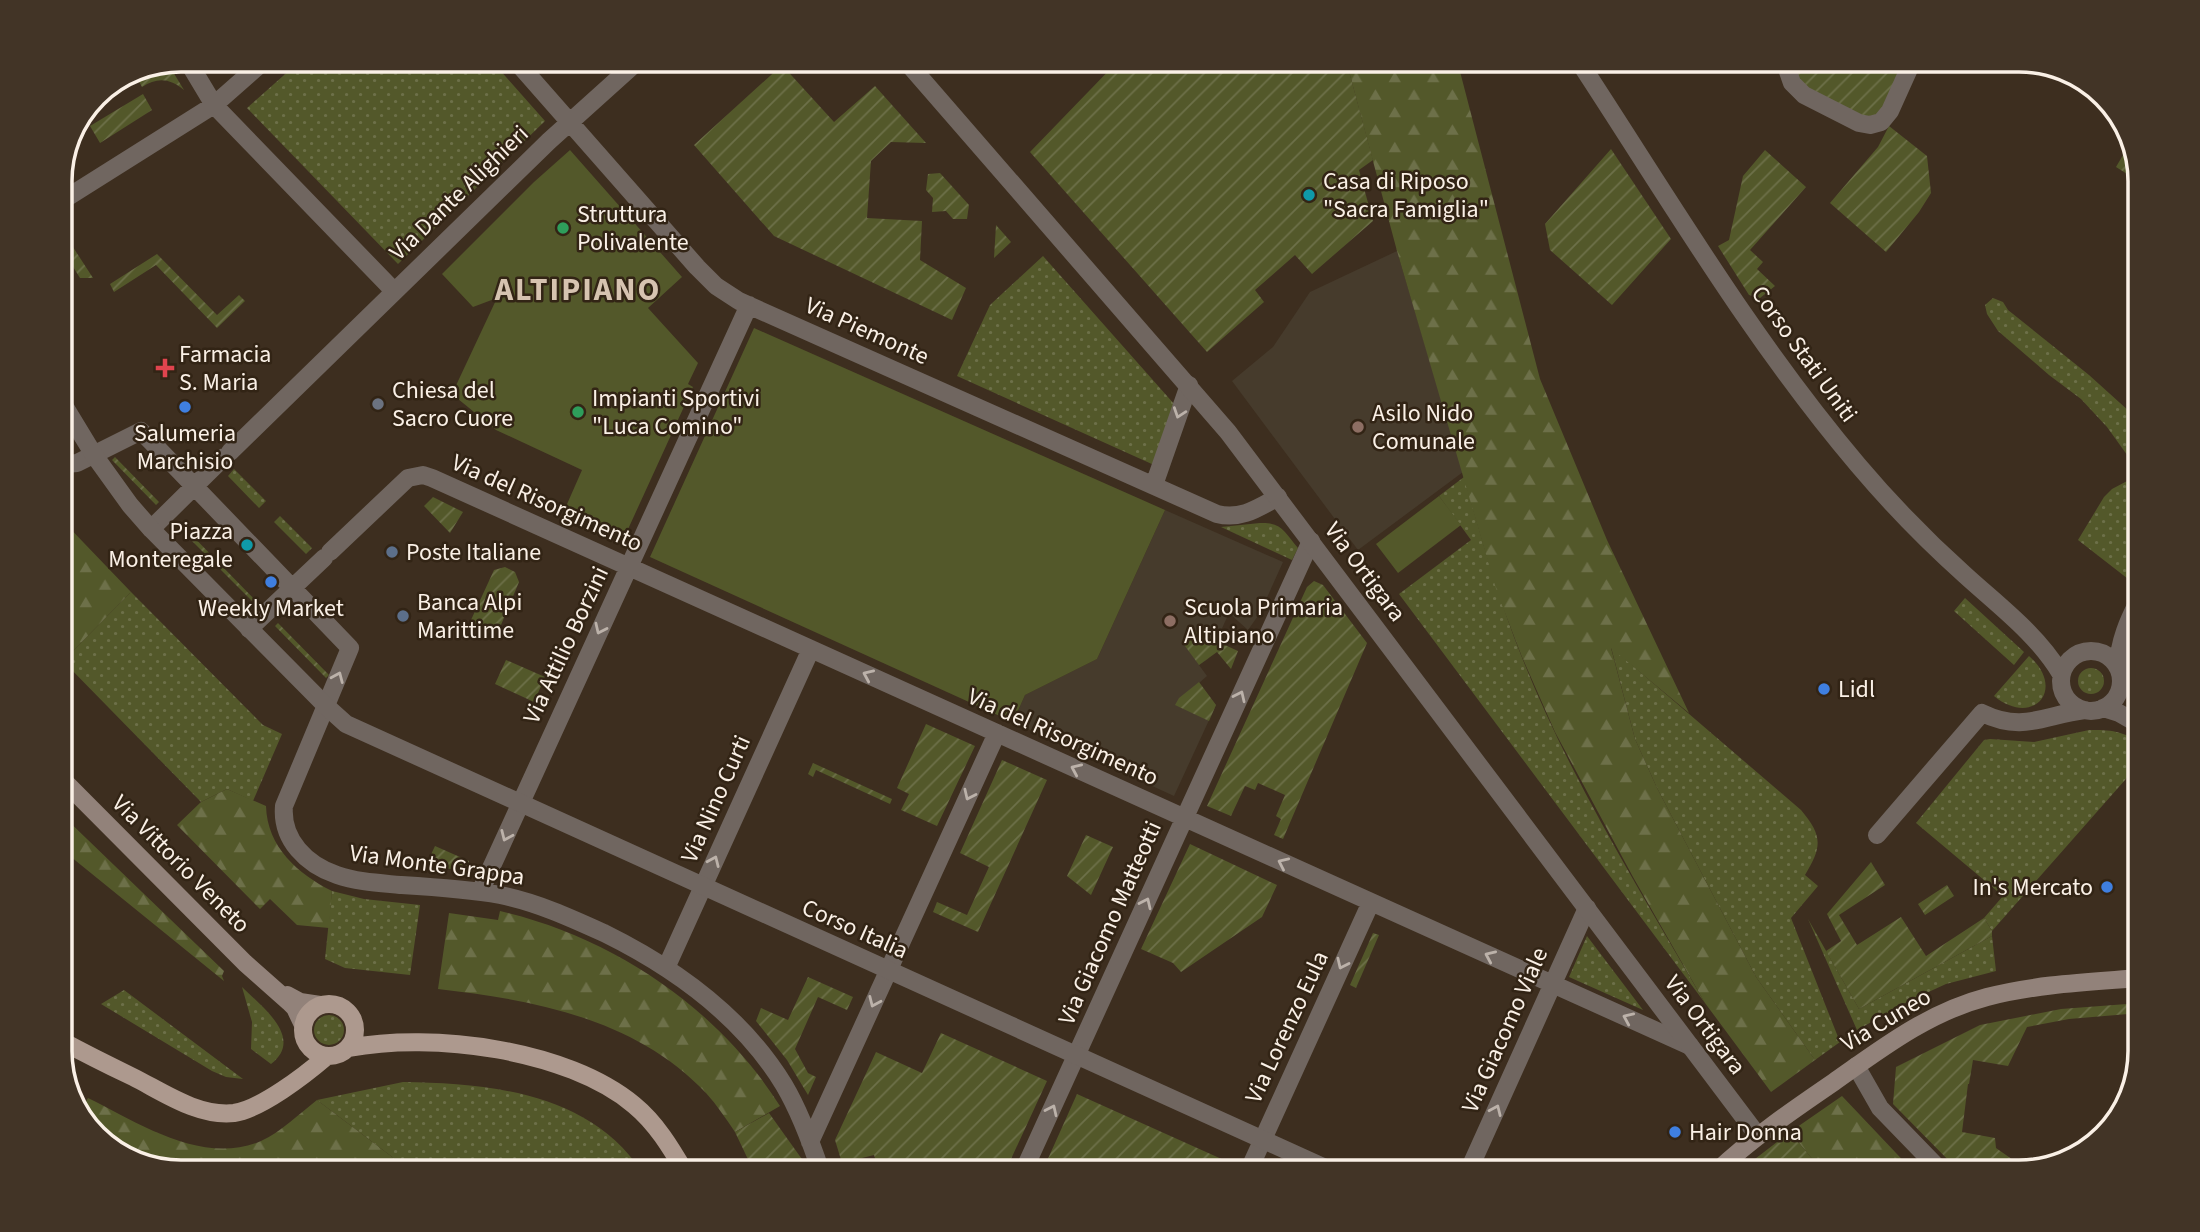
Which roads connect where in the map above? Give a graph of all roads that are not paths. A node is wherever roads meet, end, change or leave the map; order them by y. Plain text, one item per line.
1 (194, 72) edge
2 (251, 72) edge
3 (526, 72) edge
4 (625, 72) edge
5 (915, 72) edge
6 (1586, 72) edge
7 (1788, 72) edge
8 (1908, 72) edge
9 (214, 105) junction
10 (569, 121) junction
11 (72, 194) edge
12 (394, 291) junction
13 (749, 305) junction
14 (1189, 385) junction
15 (72, 419) edge
16 (94, 455) junction
17 (72, 464) edge
18 (1154, 485) junction
19 (194, 487) junction
20 (1278, 496) junction
21 (151, 529) junction
22 (1311, 541) junction
23 (628, 567) junction
24 (292, 588) junction
25 (2128, 621) edge
26 (2128, 623) edge
27 (249, 629) junction
28 (2036, 640) junction
29 (811, 649) junction
30 (2092, 650) junction
31 (2073, 656) junction
32 (2118, 667) junction
33 (2061, 674) junction
34 (2120, 687) junction
35 (2063, 693) junction
36 (2128, 701) edge
37 (326, 706) junction
38 (2103, 708) junction
39 (2085, 710) junction
40 (2128, 717) edge
41 (2040, 720) junction
42 (997, 733) junction
43 (72, 789) edge
44 (520, 804) junction
45 (1185, 818) junction
46 (1877, 835) dead end
47 (703, 887) junction
48 (480, 892) junction
49 (1371, 902) junction
50 (1587, 908) junction
51 (666, 968) junction
52 (888, 971) junction
53 (2128, 979) edge
54 (269, 984) junction
55 (1553, 984) junction
56 (320, 1006) junction
57 (355, 1024) junction
58 (304, 1034) junction
59 (422, 1042) junction
60 (72, 1046) edge
61 (1690, 1046) junction
62 (349, 1048) junction
63 (1077, 1056) junction
64 (326, 1057) junction
65 (1856, 1066) junction
66 (297, 1078) junction
67 (1758, 1136) junction
68 (1262, 1140) junction
69 (810, 1142) junction
70 (678, 1160) edge
71 (817, 1160) edge
72 (1029, 1160) edge
73 (1253, 1160) edge
74 (1307, 1160) edge
75 (1473, 1160) edge
76 (1730, 1160) edge
77 (1930, 1160) edge

1 - 9 street
2 - 9 street
3 - 10 street, Via Piemonte
4 - 10 street, Via Dante Alighieri
5 - 14 street, Via Ortigara
6 - 28 street, Corso Stati Uniti
7 - 8 street
9 - 11 street
9 - 12 street
10 - 12 street, Via Dante Alighieri
10 - 13 street, Via Piemonte
12 - 19 street, Via Dante Alighieri
13 - 18 street, Via Piemonte
13 - 23 street, Via Attilio Borzini
14 -> 18 street
14 - 20 street, Via Ortigara
15 - 16 street
16 - 17 street
16 - 19 street
16 - 21 street
18 - 20 street, Via Piemonte
19 - 21 street
19 - 24 street
20 - 22 street, Via Ortigara
21 - 27 street
45 -> 22 street, Via Giacomo Matteotti
22 - 50 street, Via Ortigara
23 - 24 street, Via del Risorgimento
23 - 29 street, Via del Risorgimento
23 -> 44 street, Via Attilio Borzini
24 - 27 street
37 -> 24 street
25 - 30 street
26 - 32 street
27 - 37 street
28 - 31 street, Corso Stati Uniti
28 - 33 street, Corso Stati Uniti
42 -> 29 street, Via del Risorgimento
47 -> 29 street, Via Nino Curti
30 - 31 street
30 - 32 street
31 - 33 street
32 - 34 street
33 - 35 street
34 - 36 street
34 - 38 street
35 - 39 street
35 - 41 street
37 - 44 street, Corso Italia
37 - 48 street, Via Monte Grappa
38 - 39 street
38 - 40 street
39 - 41 street
41 - 46 street
45 -> 42 street, Via del Risorgimento
42 -> 52 street
43 - 54 main road, Via Vittorio Veneto
44 - 47 street, Corso Italia
44 -> 48 street, Via Attilio Borzini
49 -> 45 street, Via del Risorgimento
63 -> 45 street, Via Giacomo Matteotti
47 - 51 street, Via Nino Curti
47 - 52 street, Corso Italia
48 - 51 street, Via Monte Grappa
55 -> 49 street, Via del Risorgimento
49 -> 68 street, Via Lorenzo Eula
50 - 55 street, Via Giacomo Viale
50 - 61 street, Via Ortigara
51 - 69 street, Via Monte Grappa
52 - 63 street, Corso Italia
52 -> 69 street
53 - 65 main road, Via Cuneo
54 - 56 main road, Via Vittorio Veneto
54 - 58 main road, Via Vittorio Veneto
61 -> 55 street, Via del Risorgimento
75 -> 55 street, Via Giacomo Viale
56 - 57 main road
56 - 58 main road
57 - 59 main road
57 - 62 main road
58 - 64 main road
58 - 66 main road
59 - 62 main road
59 - 70 main road
60 - 66 main road
61 - 67 street, Via Ortigara
62 - 64 main road
63 - 68 street, Corso Italia
72 -> 63 street, Via Giacomo Matteotti
64 - 66 main road
65 - 67 main road, Via Cuneo
65 - 77 street
67 - 76 main road, Via Cuneo
68 - 73 street, Via Lorenzo Eula
68 - 74 street, Corso Italia
69 - 71 street, Via Monte Grappa

